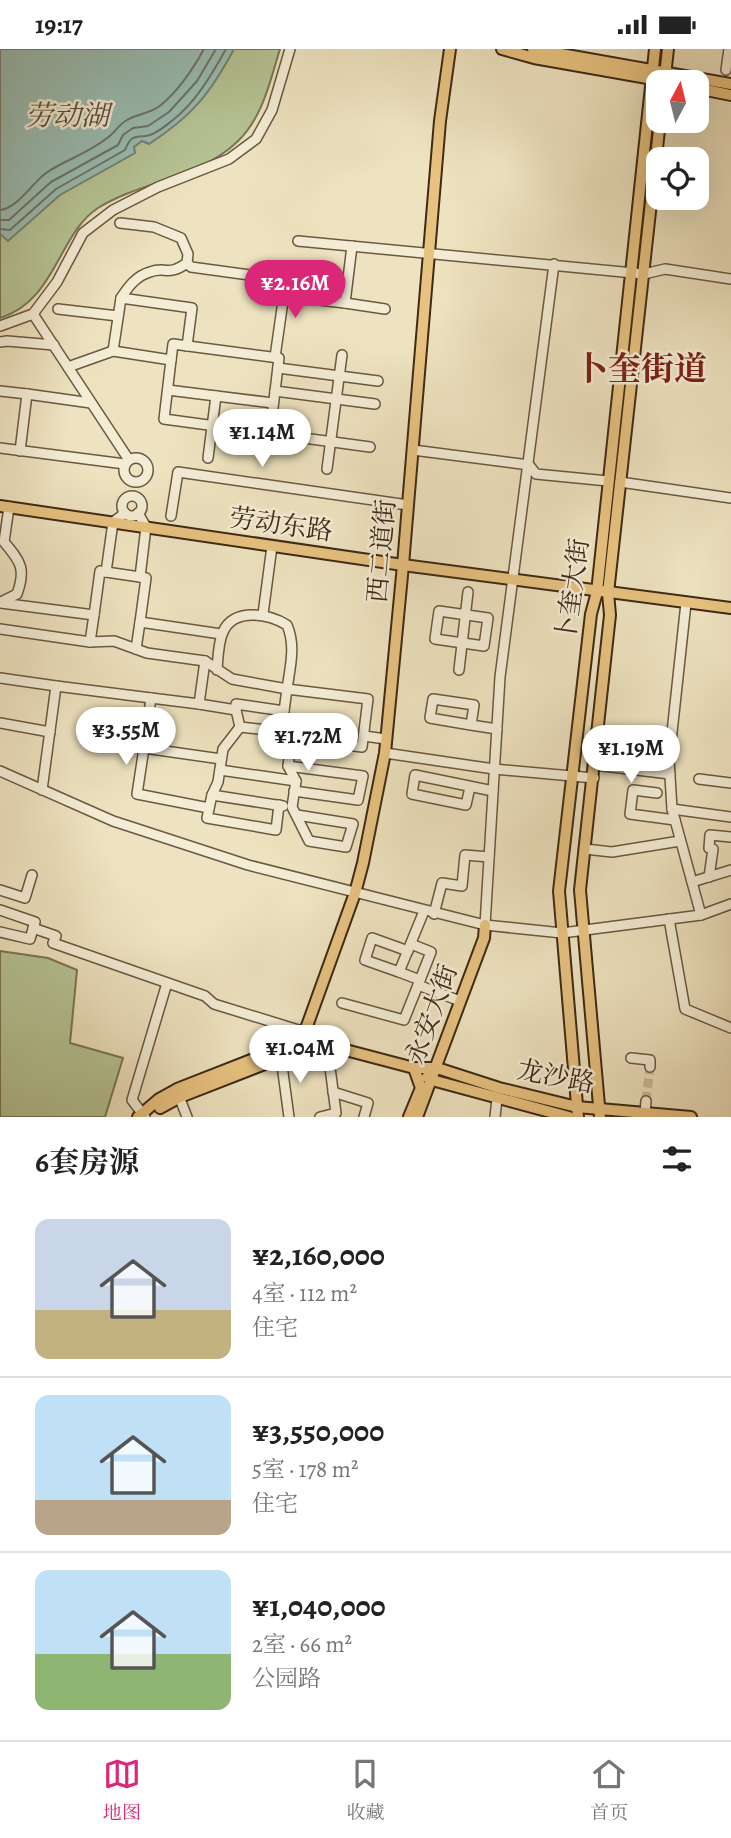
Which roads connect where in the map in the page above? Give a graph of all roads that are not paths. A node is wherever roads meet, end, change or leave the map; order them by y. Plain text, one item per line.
1 (290, 49) edge
2 (450, 49) edge
3 (502, 49) edge
4 (533, 49) edge
5 (655, 49) edge
6 (668, 49) edge
7 (729, 49) edge
8 (652, 70) edge
9 (667, 70) edge
10 (726, 70) dead end
11 (646, 73) edge
12 (646, 73) edge
13 (709, 82) edge
14 (731, 84) edge
15 (709, 90) edge
16 (731, 95) edge
17 (648, 133) edge
18 (658, 133) edge
19 (120, 223) dead end
20 (298, 241) dead end
21 (352, 246) junction
22 (429, 254) junction
23 (187, 263) junction
24 (554, 264) junction
25 (638, 273) junction
26 (731, 279) edge
27 (292, 297) dead end
28 (121, 298) junction
29 (345, 303) junction
30 (58, 309) dead end
31 (386, 309) dead end
32 (33, 314) junction
33 (118, 316) junction
34 (0, 325) edge
35 (0, 342) edge
36 (54, 345) junction
37 (187, 346) junction
38 (113, 351) junction
39 (342, 355) dead end
40 (275, 357) junction
41 (172, 360) junction
42 (68, 367) junction
43 (278, 368) junction
44 (339, 376) junction
45 (378, 381) dead end
46 (167, 390) junction
47 (0, 391) edge
48 (275, 391) junction
49 (26, 394) junction
50 (216, 396) junction
51 (337, 399) junction
52 (92, 403) junction
53 (273, 403) junction
54 (375, 404) dead end
55 (212, 426) junction
56 (270, 433) junction
57 (331, 442) junction
58 (370, 447) dead end
59 (0, 448) edge
60 (413, 450) junction
61 (20, 451) junction
62 (208, 458) dead end
63 (127, 462) junction
64 (529, 464) junction
65 (327, 470) dead end
66 (135, 482) junction
67 (614, 482) junction
68 (133, 496) junction
69 (731, 498) edge
70 (408, 505) junction
71 (4, 506) edge
72 (125, 513) junction
73 (138, 513) junction
74 (172, 516) dead end
75 (113, 523) junction
76 (146, 527) junction
77 (3, 546) edge
78 (272, 546) junction
79 (403, 565) junction
80 (106, 572) junction
81 (141, 577) junction
82 (513, 579) junction
83 (468, 592) dead end
84 (602, 592) junction
85 (2, 602) edge
86 (687, 603) junction
87 (731, 608) edge
88 (262, 614) junction
89 (466, 614) junction
90 (94, 615) junction
91 (140, 622) junction
92 (0, 629) edge
93 (221, 634) junction
94 (90, 642) junction
95 (462, 643) junction
96 (136, 649) junction
97 (205, 661) junction
98 (217, 670) junction
99 (458, 670) dead end
100 (0, 678) edge
101 (56, 686) junction
102 (287, 689) junction
103 (151, 698) junction
104 (199, 704) junction
105 (236, 710) junction
106 (284, 711) junction
107 (0, 723) edge
108 (471, 725) junction
109 (240, 727) junction
110 (497, 729) junction
111 (275, 731) junction
112 (50, 732) junction
113 (292, 736) junction
114 (364, 736) junction
115 (386, 739) junction
116 (144, 748) junction
117 (385, 753) junction
118 (221, 759) junction
119 (595, 765) junction
120 (288, 766) junction
121 (494, 769) junction
122 (220, 770) junction
123 (0, 771) edge
124 (670, 774) junction
125 (572, 777) junction
126 (594, 778) junction
127 (699, 779) dead end
128 (731, 783) edge
129 (295, 786) junction
130 (470, 787) junction
131 (42, 790) junction
132 (493, 792) junction
133 (657, 793) dead end
134 (212, 795) junction
135 (279, 805) junction
136 (209, 808) junction
137 (672, 809) junction
138 (294, 811) junction
139 (731, 817) edge
140 (675, 820) junction
141 (731, 837) edge
142 (680, 841) junction
143 (585, 849) junction
144 (489, 857) junction
145 (731, 870) edge
146 (32, 875) dead end
147 (709, 877) junction
148 (692, 882) junction
149 (0, 890) edge
150 (355, 893) junction
151 (731, 904) edge
152 (0, 910) edge
153 (424, 911) junction
154 (434, 914) junction
155 (701, 915) junction
156 (669, 919) junction
157 (485, 925) junction
158 (33, 928) junction
159 (584, 930) junction
160 (0, 932) edge
161 (562, 933) junction
162 (409, 947) junction
163 (399, 972) junction
164 (419, 982) junction
165 (167, 983) junction
166 (460, 1001) junction
167 (342, 1003) dead end
168 (731, 1028) edge
169 (306, 1030) junction
170 (323, 1044) junction
171 (281, 1058) junction
172 (631, 1058) dead end
173 (650, 1067) dead end
174 (414, 1068) junction
175 (437, 1068) junction
176 (432, 1080) junction
177 (333, 1092) junction
178 (178, 1093) junction
179 (497, 1099) junction
180 (577, 1112) edge
181 (600, 1113) edge
182 (340, 1115) edge
183 (144, 1116) edge
184 (187, 1117) edge
185 (289, 1117) edge
186 (320, 1117) edge
187 (364, 1117) edge
188 (409, 1117) edge
189 (417, 1117) edge
190 (495, 1117) edge
191 (569, 1117) edge
192 (691, 1117) edge

1 - 32 street
2 - 22 main road, 西二道街
3 - 11 main road
4 - 12 main road
5 - 8 main road, 卜奎大街
6 - 9 main road
7 - 10 street
13 - 14 main road
15 - 16 main road
17 - 25 main road, 卜奎大街
18 - 25 main road, 卜奎大街
19 - 23 street
20 - 21 street
21 - 22 street
21 - 29 street
22 - 24 street
22 - 60 main road, 西二道街
23 - 28 street
23 - 40 street
24 - 25 street
24 - 64 street
25 - 26 street
25 - 67 main road, 卜奎大街
27 - 29 street
28 - 33 street
28 - 37 street
29 - 31 street
30 - 33 street
32 - 34 street
32 - 36 street
33 - 38 street
35 - 36 street
36 - 42 street
37 - 40 street
37 - 41 street
38 - 41 street
38 - 42 street
39 - 44 street
40 - 43 street
41 - 46 street
42 - 52 street
43 - 44 street
43 - 48 street
44 - 45 street
44 - 51 street
46 - 50 street
46 - 55 street
47 - 49 street
48 - 51 street
48 - 53 street
49 - 52 street
49 - 61 street
50 - 53 street
50 - 55 street
51 - 54 street
51 - 57 street
52 - 63 street
53 - 56 street
55 - 56 street
55 - 62 street
56 - 57 street
57 - 58 street
57 - 65 street
59 - 61 street
60 - 64 street
60 - 70 main road, 西二道街
61 - 63 street
63 - 66 street
63 - 66 street
64 - 67 street
64 - 82 street
66 - 68 street
67 - 69 street
67 - 84 main road, 卜奎大街
68 - 72 street
68 - 73 street
70 - 74 street
70 - 79 main road, 西二道街
71 - 75 main road, 劳动东路
71 - 77 street
72 - 73 street
72 - 75 street
73 - 76 street
75 - 76 main road, 劳动东路
75 - 80 street
76 - 78 main road, 劳动东路
76 - 81 street
77 - 85 street
78 - 79 main road, 劳动东路
78 - 88 street
79 - 82 main road, 劳动东路
79 - 115 main road, 西二道街
80 - 81 street
80 - 90 street
81 - 91 street
82 - 84 main road, 劳动东路
82 - 110 street
83 - 89 street
84 - 86 main road, 劳动东路
84 - 119 main road, 卜奎大街
84 - 125 main road, 卜奎大街
85 - 90 street
86 - 87 main road, 劳动东路
86 - 124 street
88 - 93 street
88 - 102 street
89 - 95 street
89 - 95 street
89 - 95 street
90 - 94 street
91 - 93 street
91 - 96 street
92 - 94 street
93 - 98 street
94 - 96 street
95 - 99 street
96 - 97 street
97 - 98 street
97 - 104 street
98 - 102 street
100 - 101 street
101 - 103 street
101 - 112 street
102 - 106 street
102 - 114 street
103 - 104 street
103 - 116 street
104 - 105 street
105 - 106 street
105 - 109 street
106 - 111 street
107 - 112 street
108 - 108 street
108 - 110 street
109 - 111 street
109 - 118 street
110 - 121 street
111 - 113 street
112 - 131 street
113 - 114 street
113 - 120 street
114 - 115 street
115 - 117 main road, 西二道街
116 - 118 street
116 - 136 street
117 - 121 street
117 - 150 main road, 西二道街
118 - 122 street
119 - 124 street
119 - 126 main road, 卜奎大街
120 - 129 street
120 - 129 street
121 - 125 street
121 - 132 street
122 - 129 street
122 - 134 street
123 - 131 street
124 - 137 street
125 - 126 street
125 - 161 main road, 卜奎大街
126 - 143 main road, 卜奎大街
127 - 128 street
129 - 138 street
130 - 130 street
130 - 132 street
131 - 150 street
132 - 144 street
133 - 140 street
134 - 135 street
134 - 136 street
135 - 136 street
135 - 138 street
137 - 139 street
137 - 140 street
138 - 138 street
140 - 142 street
141 - 147 street
142 - 143 street
142 - 148 street
143 - 159 main road, 卜奎大街
144 - 154 street
144 - 157 street
145 - 147 street
146 - 149 street
147 - 148 street
148 - 155 street
150 - 153 street
150 - 169 main road, 西二道街
151 - 155 street
152 - 158 street
153 - 154 street
153 - 162 street
154 - 157 street
155 - 156 street
156 - 159 street
156 - 168 street
157 - 161 street
157 - 166 main road, 永安大街
158 - 160 street
158 - 165 street
159 - 161 street
159 - 181 main road, 卜奎大街
161 - 180 main road, 卜奎大街
162 - 163 street
162 - 163 street
162 - 164 street
163 - 164 street
164 - 166 street
164 - 167 street
165 - 169 street
165 - 183 street
166 - 175 main road, 永安大街
169 - 170 main road
169 - 178 main road
170 - 171 main road
170 - 174 main road, 龙沙路
170 - 177 street
171 - 178 main road
171 - 185 street
172 - 173 street
174 - 175 main road, 龙沙路
174 - 176 main road, 龙沙路
174 - 188 main road, 永安大街
175 - 176 main road, 永安大街
175 - 180 main road, 龙沙路
176 - 179 main road, 龙沙路
176 - 189 main road, 永安大街
177 - 182 street
177 - 187 street
178 - 183 main road
178 - 184 street
179 - 190 street
179 - 191 main road, 龙沙路
180 - 181 main road, 龙沙路
181 - 192 main road, 龙沙路
182 - 186 street

